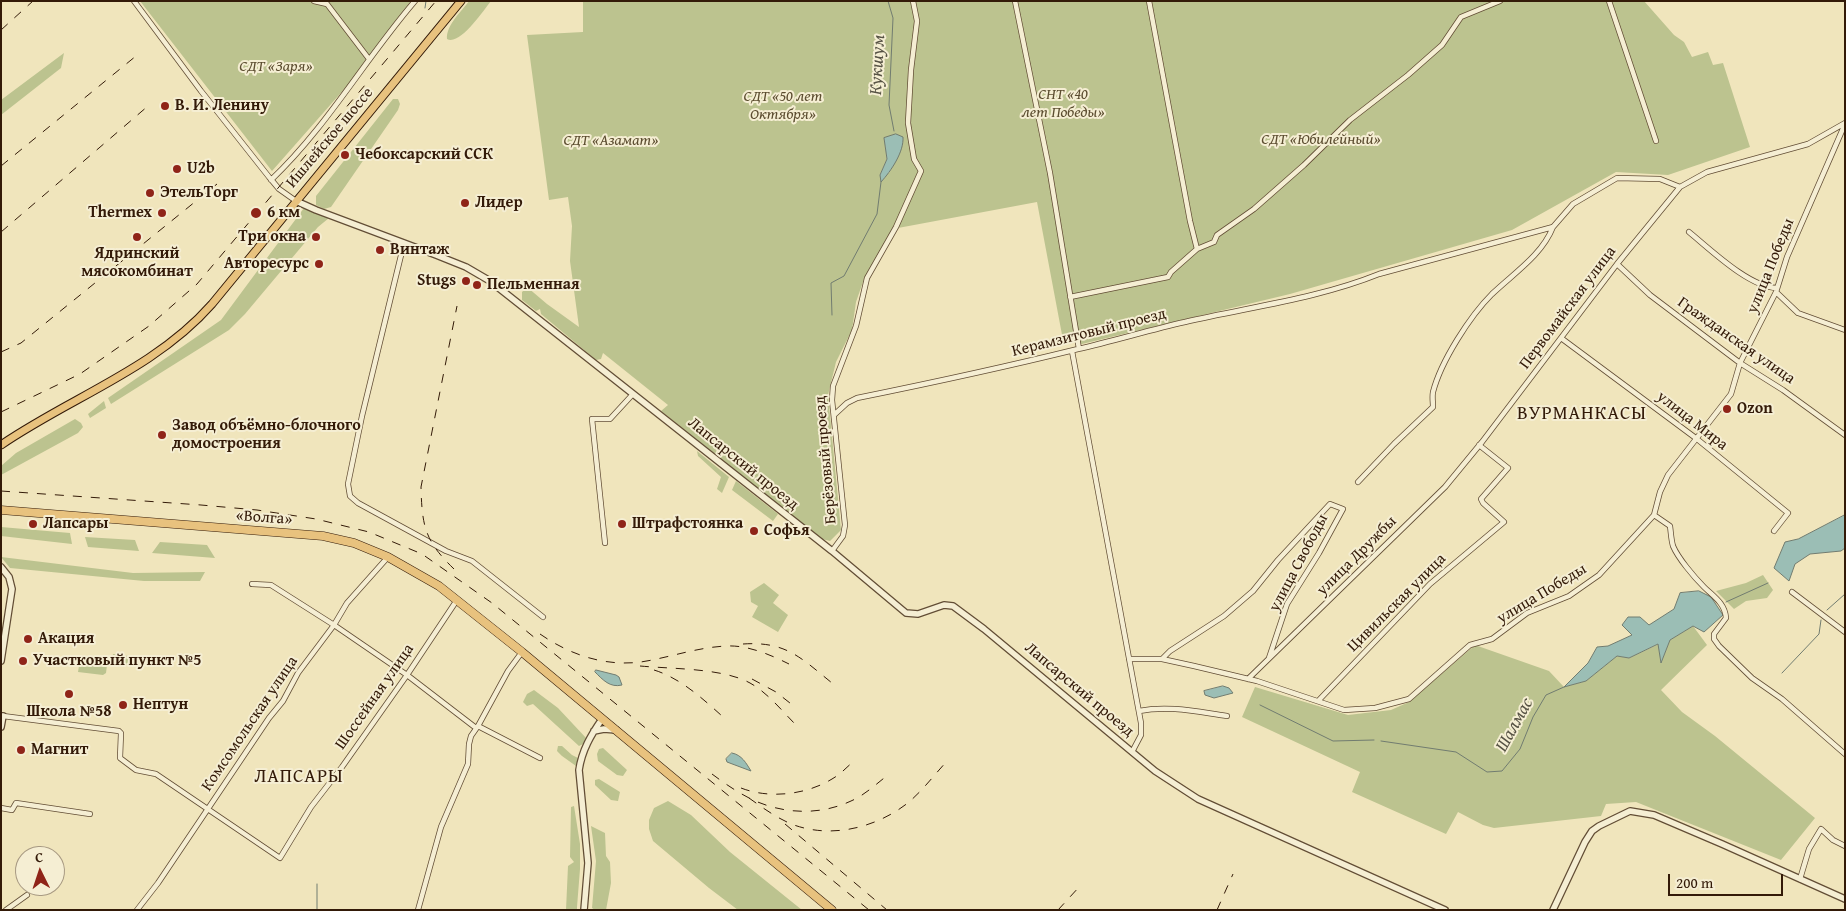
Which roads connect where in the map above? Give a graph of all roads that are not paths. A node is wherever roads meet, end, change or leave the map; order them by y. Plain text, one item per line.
1 (134, 1) edge
2 (314, 1) edge
3 (415, 1) edge
4 (461, 1) edge
5 (913, 1) edge
6 (1015, 1) edge
7 (1149, 1) edge
8 (1500, 1) edge
9 (1609, 1) edge
10 (369, 59) junction
11 (1845, 124) edge
12 (1656, 141) dead end
13 (271, 180) junction
14 (1680, 187) junction
15 (296, 201) junction
16 (1553, 227) junction
17 (1689, 232) dead end
18 (404, 243) junction
19 (1197, 249) junction
20 (1616, 264) junction
21 (1776, 290) junction
22 (1070, 297) junction
23 (1845, 330) edge
24 (1561, 338) junction
25 (1079, 349) junction
26 (1072, 351) junction
27 (1740, 363) junction
28 (633, 394) junction
29 (834, 415) junction
30 (1845, 435) edge
31 (1697, 439) junction
32 (1, 446) edge
33 (1479, 446) junction
34 (1358, 482) dead end
35 (1, 510) edge
36 (1654, 515) junction
37 (1774, 531) dead end
38 (605, 543) dead end
39 (832, 551) junction
40 (388, 557) junction
41 (1, 567) edge
42 (252, 584) dead end
43 (1792, 592) dead end
44 (457, 600) junction
45 (543, 617) dead end
46 (334, 624) junction
47 (1845, 632) edge
48 (522, 652) junction
49 (1268, 658) junction
50 (1129, 659) junction
51 (1162, 659) junction
52 (1, 661) edge
53 (407, 675) junction
54 (1248, 679) junction
55 (1319, 700) junction
56 (592, 710) junction
57 (1139, 711) junction
58 (2, 716) edge
59 (1227, 716) dead end
60 (602, 719) junction
61 (477, 727) junction
62 (1, 728) edge
63 (616, 730) junction
64 (594, 731) junction
65 (1845, 746) edge
66 (1132, 752) junction
67 (1843, 752) edge
68 (540, 758) dead end
69 (1, 808) edge
70 (207, 810) junction
71 (90, 814) dead end
72 (1845, 846) edge
73 (1800, 879) junction
74 (26, 896) edge
75 (1845, 899) edge
76 (6, 910) edge
77 (137, 910) edge
78 (418, 910) edge
79 (584, 910) edge
80 (832, 910) edge
81 (1445, 910) edge
82 (1553, 910) edge

1 - 13 street
2 - 10 street
3 - 10 street
4 - 15 main road, Ишлейское шоссе
5 - 29 street, Берёзовый проезд
6 - 22 street
7 - 19 street
8 - 19 street
9 - 12 street
10 - 13 street
11 - 14 street
11 - 21 street, улица Победы
13 - 15 street
14 - 16 street
14 - 20 street, Первомайская улица
15 - 18 street, Лапсарский проезд
15 - 32 main road, Ишлейское шоссе
16 - 25 street, Керамзитовый проезд
16 - 34 street
17 - 21 street
18 - 28 street, Лапсарский проезд
18 - 45 street
19 - 22 street
20 - 24 street, Первомайская улица
20 - 27 street, Гражданская улица
21 - 23 street
21 - 27 street, улица Победы
22 - 25 street
24 - 31 street, улица Мира
24 - 33 street, Первомайская улица
25 - 26 street, Керамзитовый проезд
26 - 29 street, Керамзитовый проезд
26 - 50 street
27 - 30 street, Гражданская улица
27 - 31 street, улица Победы
28 - 38 street
28 - 39 street, Лапсарский проезд
29 - 39 street, Берёзовый проезд
31 - 36 street, улица Победы
31 - 37 street, улица Мира
33 - 49 street, улица Дружбы
33 - 55 street, Цивильская улица
35 - 40 highway, «Волга»
36 - 55 street, улица Победы
36 - 67 street
39 - 66 street, Лапсарский проезд
40 - 44 highway, «Волга»
40 - 46 street, Комсомольская улица
41 - 52 street
42 - 46 street
43 - 47 street
44 - 48 highway, «Волга»
44 - 53 street, Шоссейная улица
46 - 53 street
46 - 70 street, Комсомольская улица
48 - 56 highway, «Волга»
48 - 61 street
49 - 51 street, улица Свободы
49 - 54 street, улица Дружбы
50 - 51 street, улица Победы
50 - 57 street
51 - 54 street, улица Победы
53 - 61 street
53 - 70 street, Шоссейная улица
54 - 55 street, улица Победы
56 - 60 highway, «Волга»
56 - 64 street
57 - 59 street
57 - 66 street
58 - 62 street
58 - 70 street
60 - 63 highway, «Волга»
60 - 64 street
61 - 68 street
61 - 78 street
63 - 64 street
63 - 80 highway, «Волга»
64 - 79 street
65 - 67 street
66 - 81 street, Лапсарский проезд
69 - 71 street
70 - 77 street, Комсомольская улица
72 - 73 street
73 - 75 street
73 - 82 street
74 - 76 street

